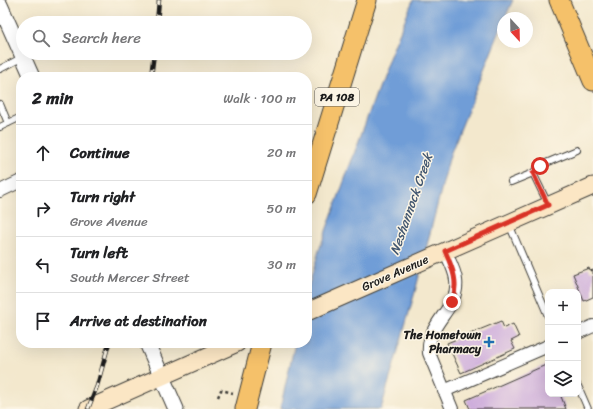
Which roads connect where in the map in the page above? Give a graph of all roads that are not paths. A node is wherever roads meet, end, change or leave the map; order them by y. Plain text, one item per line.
1 (367, 0) edge
2 (559, 0) edge
3 (0, 5) edge
4 (16, 41) edge
5 (17, 60) edge
6 (24, 60) edge
7 (0, 69) edge
8 (30, 72) edge
9 (591, 73) edge
10 (0, 104) edge
11 (16, 119) edge
12 (8, 123) junction
13 (0, 127) edge
14 (578, 150) dead end
15 (533, 173) junction
16 (312, 178) edge
17 (511, 182) dead end
18 (16, 183) edge
19 (593, 186) edge
20 (0, 191) edge
21 (548, 205) junction
22 (508, 223) junction
23 (445, 251) junction
24 (545, 309) edge
25 (312, 310) edge
26 (593, 326) edge
27 (581, 332) edge
28 (545, 347) edge
29 (149, 348) edge
30 (226, 348) edge
31 (261, 348) edge
32 (162, 376) junction
33 (444, 391) junction
34 (581, 393) edge
35 (88, 409) edge
36 (176, 409) edge
37 (245, 409) edge
38 (452, 409) edge
39 (588, 409) edge

1 - 16 main road, PA 108
2 - 9 main road
3 - 4 street
5 - 7 lane
6 - 8 street
10 - 12 lane
11 - 12 lane
12 - 13 lane
14 - 15 lane
15 - 17 lane
15 - 21 lane
18 - 20 street
19 - 21 main road, Grove Avenue
21 - 22 main road, Grove Avenue
22 - 23 main road, Grove Avenue
22 - 24 lane
23 - 25 main road, Grove Avenue
23 - 33 street
26 - 27 street
28 - 33 street
29 - 32 street
30 - 32 main road
31 - 37 main road
32 - 35 main road
32 - 36 street
33 - 38 street
34 - 39 lane

